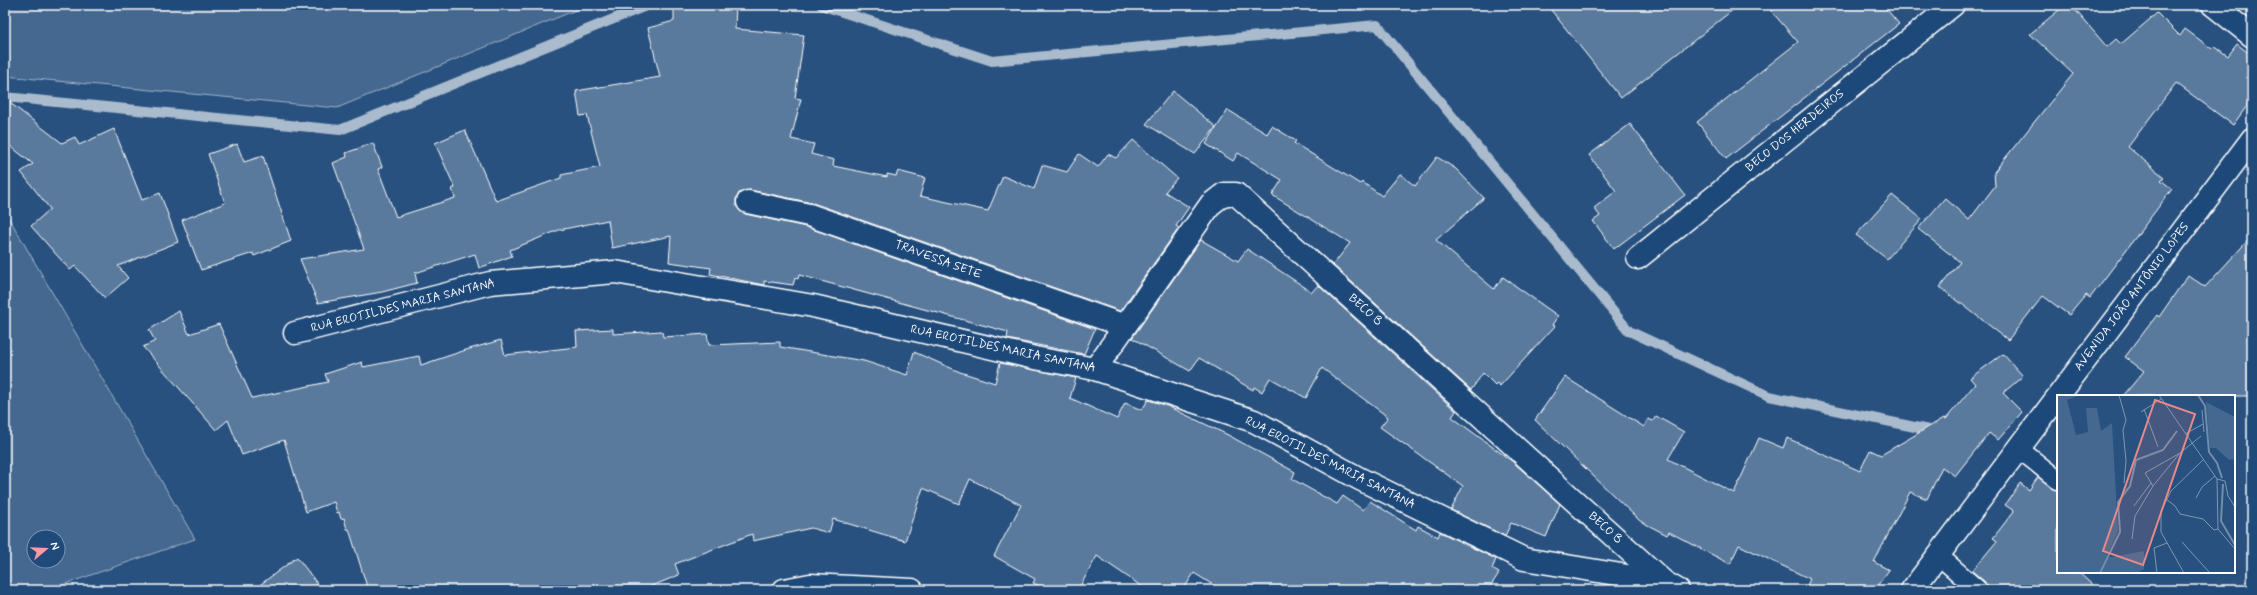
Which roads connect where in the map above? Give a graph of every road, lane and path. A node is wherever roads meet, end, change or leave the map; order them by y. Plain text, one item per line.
1 (1953, 5) edge
2 (2213, 5) edge
3 (2252, 36) edge
4 (2252, 139) edge
5 (748, 202) dead end
6 (1638, 258) dead end
7 (1125, 326) junction
8 (295, 333) dead end
9 (1095, 369) junction
10 (2058, 395) edge
11 (2057, 396) edge
12 (2018, 448) junction
13 (2057, 479) edge
14 (1938, 556) junction
15 (1671, 586) edge
16 (784, 590) edge
17 (912, 590) edge
18 (1912, 590) edge
19 (1978, 590) edge

1 - 6 street, BECO DOS HERDEIROS
2 - 3 street
4 - 10 street, AVENIDA JOÃO ANTÔNIO LOPES
5 - 7 street, TRAVESSA SETE
7 - 9 street, BECO B
7 - 15 street, BECO B
8 - 9 street, RUA EROTILDES MARIA SANTANA
9 - 15 street, RUA EROTILDES MARIA SANTANA
11 - 12 street, AVENIDA JOÃO ANTÔNIO LOPES
12 - 13 lane
12 - 14 street, AVENIDA JOÃO ANTÔNIO LOPES
14 - 18 street, AVENIDA JOÃO ANTÔNIO LOPES
14 - 19 lane
16 - 17 street

